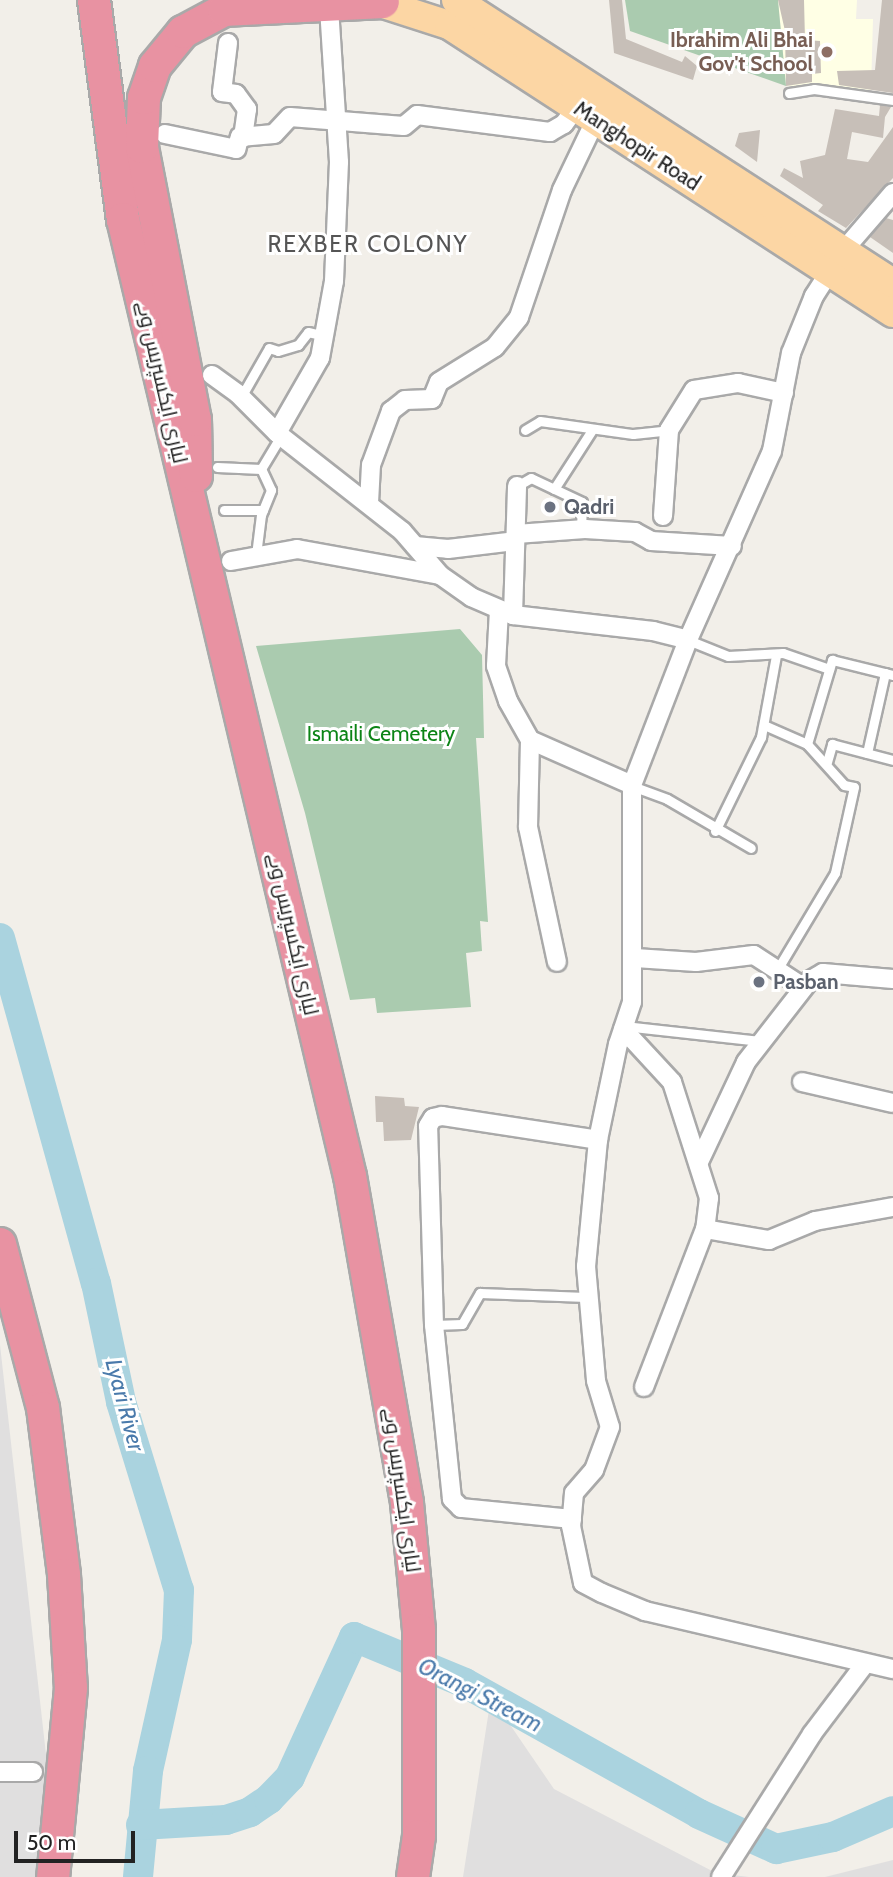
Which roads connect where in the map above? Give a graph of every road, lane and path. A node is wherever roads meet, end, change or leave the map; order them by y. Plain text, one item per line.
1 (94, 0) edge
2 (456, 0) edge
3 (377, 1) edge
4 (329, 7) junction
5 (228, 43) dead end
6 (789, 93) dead end
7 (893, 100) edge
8 (587, 113) junction
9 (336, 119) junction
10 (165, 134) dead end
11 (243, 138) junction
12 (893, 193) edge
13 (837, 262) junction
14 (893, 283) edge
15 (893, 313) edge
16 (325, 336) junction
17 (212, 375) dead end
18 (783, 393) junction
19 (240, 397) junction
20 (525, 430) dead end
21 (592, 430) junction
22 (669, 430) junction
23 (279, 435) junction
24 (217, 467) dead end
25 (261, 469) junction
26 (517, 485) joint
27 (554, 489) junction
28 (369, 503) junction
29 (263, 510) junction
30 (663, 516) dead end
31 (211, 518) junction
32 (582, 529) junction
33 (515, 538) junction
34 (415, 546) junction
35 (732, 546) junction
36 (256, 555) junction
37 (230, 561) dead end
38 (440, 575) junction
39 (506, 613) junction
40 (688, 640) junction
41 (776, 654) junction
42 (829, 669) junction
43 (889, 674) edge
44 (764, 726) junction
45 (530, 740) junction
46 (807, 744) junction
47 (867, 753) junction
48 (893, 760) edge
49 (827, 762) junction
50 (632, 785) junction
51 (715, 831) junction
52 (751, 848) dead end
53 (635, 958) junction
54 (557, 962) dead end
55 (777, 970) junction
56 (893, 979) edge
57 (803, 987) junction
58 (623, 1028) junction
59 (760, 1041) junction
60 (802, 1082) dead end
61 (893, 1103) edge
62 (598, 1140) junction
63 (699, 1162) junction
64 (893, 1208) edge
65 (705, 1229) junction
66 (0, 1244) edge
67 (586, 1297) junction
68 (434, 1325) junction
69 (645, 1387) dead end
70 (572, 1519) junction
71 (865, 1664) junction
72 (893, 1670) edge
73 (0, 1772) edge
74 (33, 1772) dead end
75 (53, 1877) edge
76 (413, 1877) edge
77 (721, 1877) edge

1 - 31 highway, لیاری ایکسپریس وے
2 - 13 main road, Manghopir Road
3 - 4 highway
3 - 8 main road, Manghopir Road
4 - 9 street
4 - 31 highway
5 - 11 street
6 - 7 lane
8 - 9 street
8 - 13 main road, Manghopir Road
8 - 28 street
9 - 11 street
9 - 16 street
10 - 11 street
12 - 13 street
13 - 14 main road, Manghopir Road
13 - 15 main road, Manghopir Road
13 - 18 street
16 - 19 lane
16 - 23 street
17 - 19 street
18 - 22 street
18 - 35 street
19 - 23 street
20 - 21 lane
21 - 22 lane
21 - 27 lane
22 - 30 street
23 - 25 lane
23 - 28 street
24 - 25 lane
25 - 29 lane
26 - 27 lane
26 - 33 street
27 - 32 lane
28 - 34 street
29 - 31 lane
29 - 36 lane
31 - 76 highway, لیاری ایکسپریس وے
32 - 33 street
32 - 35 street
33 - 34 street
33 - 39 street
34 - 38 street
35 - 40 street
36 - 37 street
36 - 38 street
38 - 39 street
39 - 40 street
39 - 45 street
40 - 41 lane
40 - 50 street
41 - 42 lane
41 - 44 lane
42 - 43 lane
42 - 46 lane
43 - 47 lane
44 - 46 lane
44 - 51 lane
45 - 50 street
45 - 54 street
46 - 49 lane
47 - 48 lane
47 - 49 lane
49 - 55 lane
50 - 51 lane
50 - 53 street
51 - 52 lane
53 - 55 street
53 - 58 street
55 - 57 street
56 - 57 street
57 - 59 street
58 - 59 lane
58 - 62 street
58 - 63 street
59 - 63 street
60 - 61 street
62 - 67 street
62 - 68 street
63 - 65 street
64 - 65 street
65 - 69 street
66 - 75 highway
67 - 68 lane
67 - 70 street
68 - 70 street
70 - 71 street
71 - 72 street
71 - 77 street
73 - 74 street

